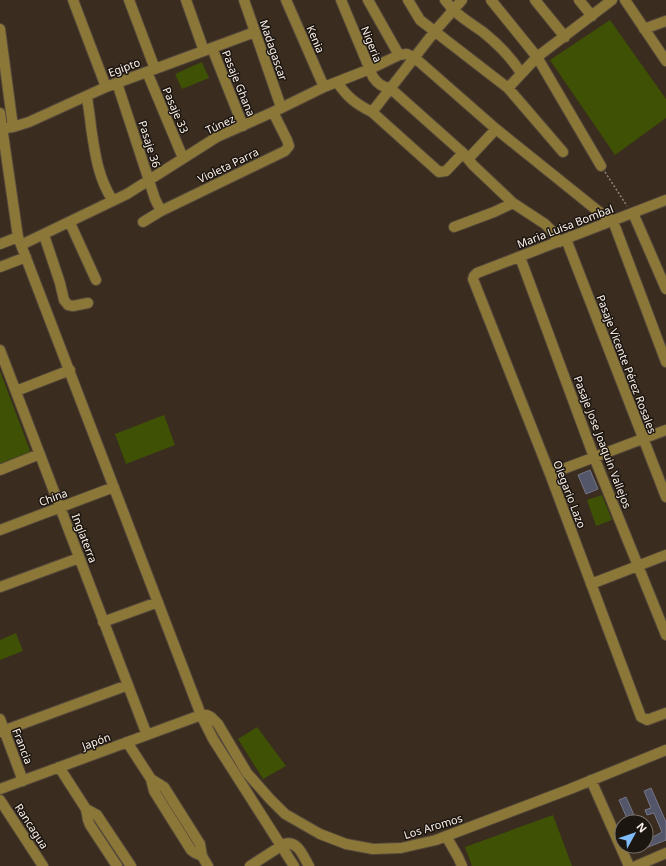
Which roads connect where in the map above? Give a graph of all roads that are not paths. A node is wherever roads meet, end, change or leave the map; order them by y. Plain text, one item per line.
1 (73, 0) edge
2 (130, 0) edge
3 (186, 0) edge
4 (244, 0) edge
5 (286, 0) edge
6 (341, 0) edge
7 (368, 0) edge
8 (408, 0) edge
9 (446, 0) edge
10 (462, 0) edge
11 (491, 0) edge
12 (535, 0) edge
13 (579, 0) edge
14 (612, 0) edge
15 (625, 0) edge
16 (453, 10) junction
17 (592, 16) junction
18 (666, 21) edge
19 (0, 29) edge
20 (644, 29) junction
21 (435, 31) junction
22 (255, 32) junction
23 (565, 37) junction
24 (208, 50) junction
25 (399, 55) junction
26 (537, 57) junction
27 (415, 58) junction
28 (666, 62) edge
29 (370, 69) junction
30 (151, 70) junction
31 (521, 73) junction
32 (338, 82) junction
33 (117, 83) junction
34 (106, 87) junction
35 (324, 87) junction
36 (390, 88) junction
37 (508, 88) junction
38 (87, 96) junction
39 (277, 110) junction
40 (372, 112) junction
41 (0, 113) edge
42 (243, 126) junction
43 (12, 127) junction
44 (1, 129) edge
45 (496, 129) junction
46 (563, 152) dead end
47 (465, 156) junction
48 (184, 158) junction
49 (601, 166) road end
50 (149, 180) junction
51 (666, 200) edge
52 (113, 201) junction
53 (513, 203) junction
54 (161, 211) junction
55 (634, 213) junction
56 (613, 221) junction
57 (143, 222) dead end
58 (70, 223) junction
59 (454, 227) dead end
60 (44, 235) junction
61 (562, 240) junction
62 (20, 241) junction
63 (0, 244) edge
64 (26, 257) junction
65 (520, 257) junction
66 (0, 267) edge
67 (474, 276) joint
68 (96, 280) dead end
69 (666, 289) edge
70 (88, 303) dead end
71 (0, 350) edge
72 (666, 362) edge
73 (70, 370) junction
74 (16, 391) junction
75 (666, 430) edge
76 (643, 439) junction
77 (40, 454) junction
78 (594, 457) junction
79 (0, 470) edge
80 (550, 474) junction
81 (114, 487) junction
82 (666, 497) edge
83 (60, 507) junction
84 (0, 530) edge
85 (666, 555) edge
86 (79, 558) junction
87 (639, 566) junction
88 (591, 584) junction
89 (0, 587) edge
90 (158, 602) junction
91 (104, 622) junction
92 (666, 635) edge
93 (128, 685) junction
94 (666, 713) edge
95 (201, 715) junction
96 (0, 719) edge
97 (2, 732) edge
98 (147, 735) junction
99 (127, 742) junction
100 (666, 750) edge
101 (59, 767) junction
102 (591, 780) junction
103 (23, 781) junction
104 (0, 789) edge
105 (0, 800) edge
106 (86, 809) junction
107 (446, 836) junction
108 (281, 846) junction
109 (666, 853) edge
110 (43, 866) edge
111 (117, 866) edge
112 (130, 866) edge
113 (208, 866) edge
114 (250, 866) edge
115 (294, 866) edge
116 (309, 866) edge
117 (462, 866) edge
118 (629, 866) edge
119 (636, 866) edge

1 - 34 street
2 - 30 street, Pasaje 33
3 - 24 street, Pasaje Ghana
4 - 22 street, Madagascar
5 - 35 street, Kenia
6 - 29 street, Nigeria
7 - 25 street
8 - 21 street
9 - 16 street
10 - 16 street
11 - 26 street
12 - 23 street
13 - 17 street
14 - 17 street
15 - 20 street
16 - 21 street
16 - 31 street
17 - 23 street
18 - 20 street
19 - 43 street
20 - 28 street
21 - 27 street
21 - 37 street
22 - 24 street, Egipto
22 - 39 street, Madagascar
23 - 26 street
24 - 30 street, Egipto
24 - 42 street, Pasaje Ghana
25 - 27 street
25 - 29 street, Túnez
26 - 31 street
26 - 49 street
27 - 36 street
27 - 45 street
29 - 32 street, Túnez
29 - 36 street, Nigeria
30 - 33 street, Egipto
30 - 48 street, Pasaje 33
31 - 37 street
32 - 35 street, Túnez
32 - 40 street
33 - 34 street, Egipto
33 - 50 street, Pasaje 36
34 - 38 street, Egipto
35 - 39 street, Túnez
36 - 40 street
36 - 47 street, Nigeria
37 - 46 street
38 - 43 street, Egipto
38 - 52 street
39 - 42 street, Túnez
39 - 54 street, Violeta Parra
40 - 47 street
41 - 44 street
42 - 48 street, Túnez
43 - 44 street, Egipto
44 - 62 street
45 - 47 street
45 - 56 street
47 - 53 street, Pasaje Vicente Pérez Rosales
48 - 50 street, Túnez
50 - 52 street, Túnez
50 - 54 street, Pasaje 36
51 - 55 street, Maria Luisa Bombal
52 - 58 street, Túnez
53 - 59 street
53 - 61 street, Pasaje Vicente Pérez Rosales
54 - 57 street, Violeta Parra
55 - 56 street, Maria Luisa Bombal
55 - 69 street
56 - 61 street, Maria Luisa Bombal
56 - 72 street
58 - 60 street, Túnez
58 - 68 street
60 - 62 street, Túnez
60 - 70 street
61 - 65 street, Maria Luisa Bombal
61 - 76 street, Pasaje Vicente Pérez Rosales
62 - 63 street, Túnez
62 - 64 street
64 - 66 street
64 - 73 street
65 - 67 street, Maria Luisa Bombal
65 - 78 street, Pasaje Jose Joaquin Vallejos
67 - 80 street, Olegario Lazo
71 - 74 street, Inglaterra
73 - 74 street
73 - 81 street
74 - 77 street, Inglaterra
75 - 76 street
76 - 78 street
76 - 82 street, Pasaje Vicente Pérez Rosales
77 - 79 street
77 - 83 street, Inglaterra
78 - 80 street
78 - 87 street, Pasaje Jose Joaquin Vallejos
80 - 88 street, Olegario Lazo
81 - 83 street, China
81 - 90 street
83 - 84 street, China
83 - 86 street, Inglaterra
85 - 87 street
86 - 89 street
86 - 91 street, Inglaterra
87 - 88 street
87 - 92 street, Pasaje Jose Joaquin Vallejos
88 - 94 street, Olegario Lazo
90 - 91 street
90 - 95 street
91 - 93 street, Inglaterra
93 - 97 street
93 - 98 street, Inglaterra
95 - 98 street, Japón
95 - 107 street, Los Aromos
95 - 108 street
96 - 97 street, Francia
97 - 103 street, Francia
98 - 99 street, Japón
99 - 101 street, Japón
99 - 113 street
100 - 102 street, Los Aromos
101 - 103 street, Japón
101 - 106 street
102 - 107 street, Los Aromos
102 - 118 street
103 - 104 street, Japón
105 - 110 street, Rancagua
106 - 111 street
106 - 112 street
107 - 117 street
108 - 114 street
108 - 115 street
108 - 116 street
109 - 119 street

